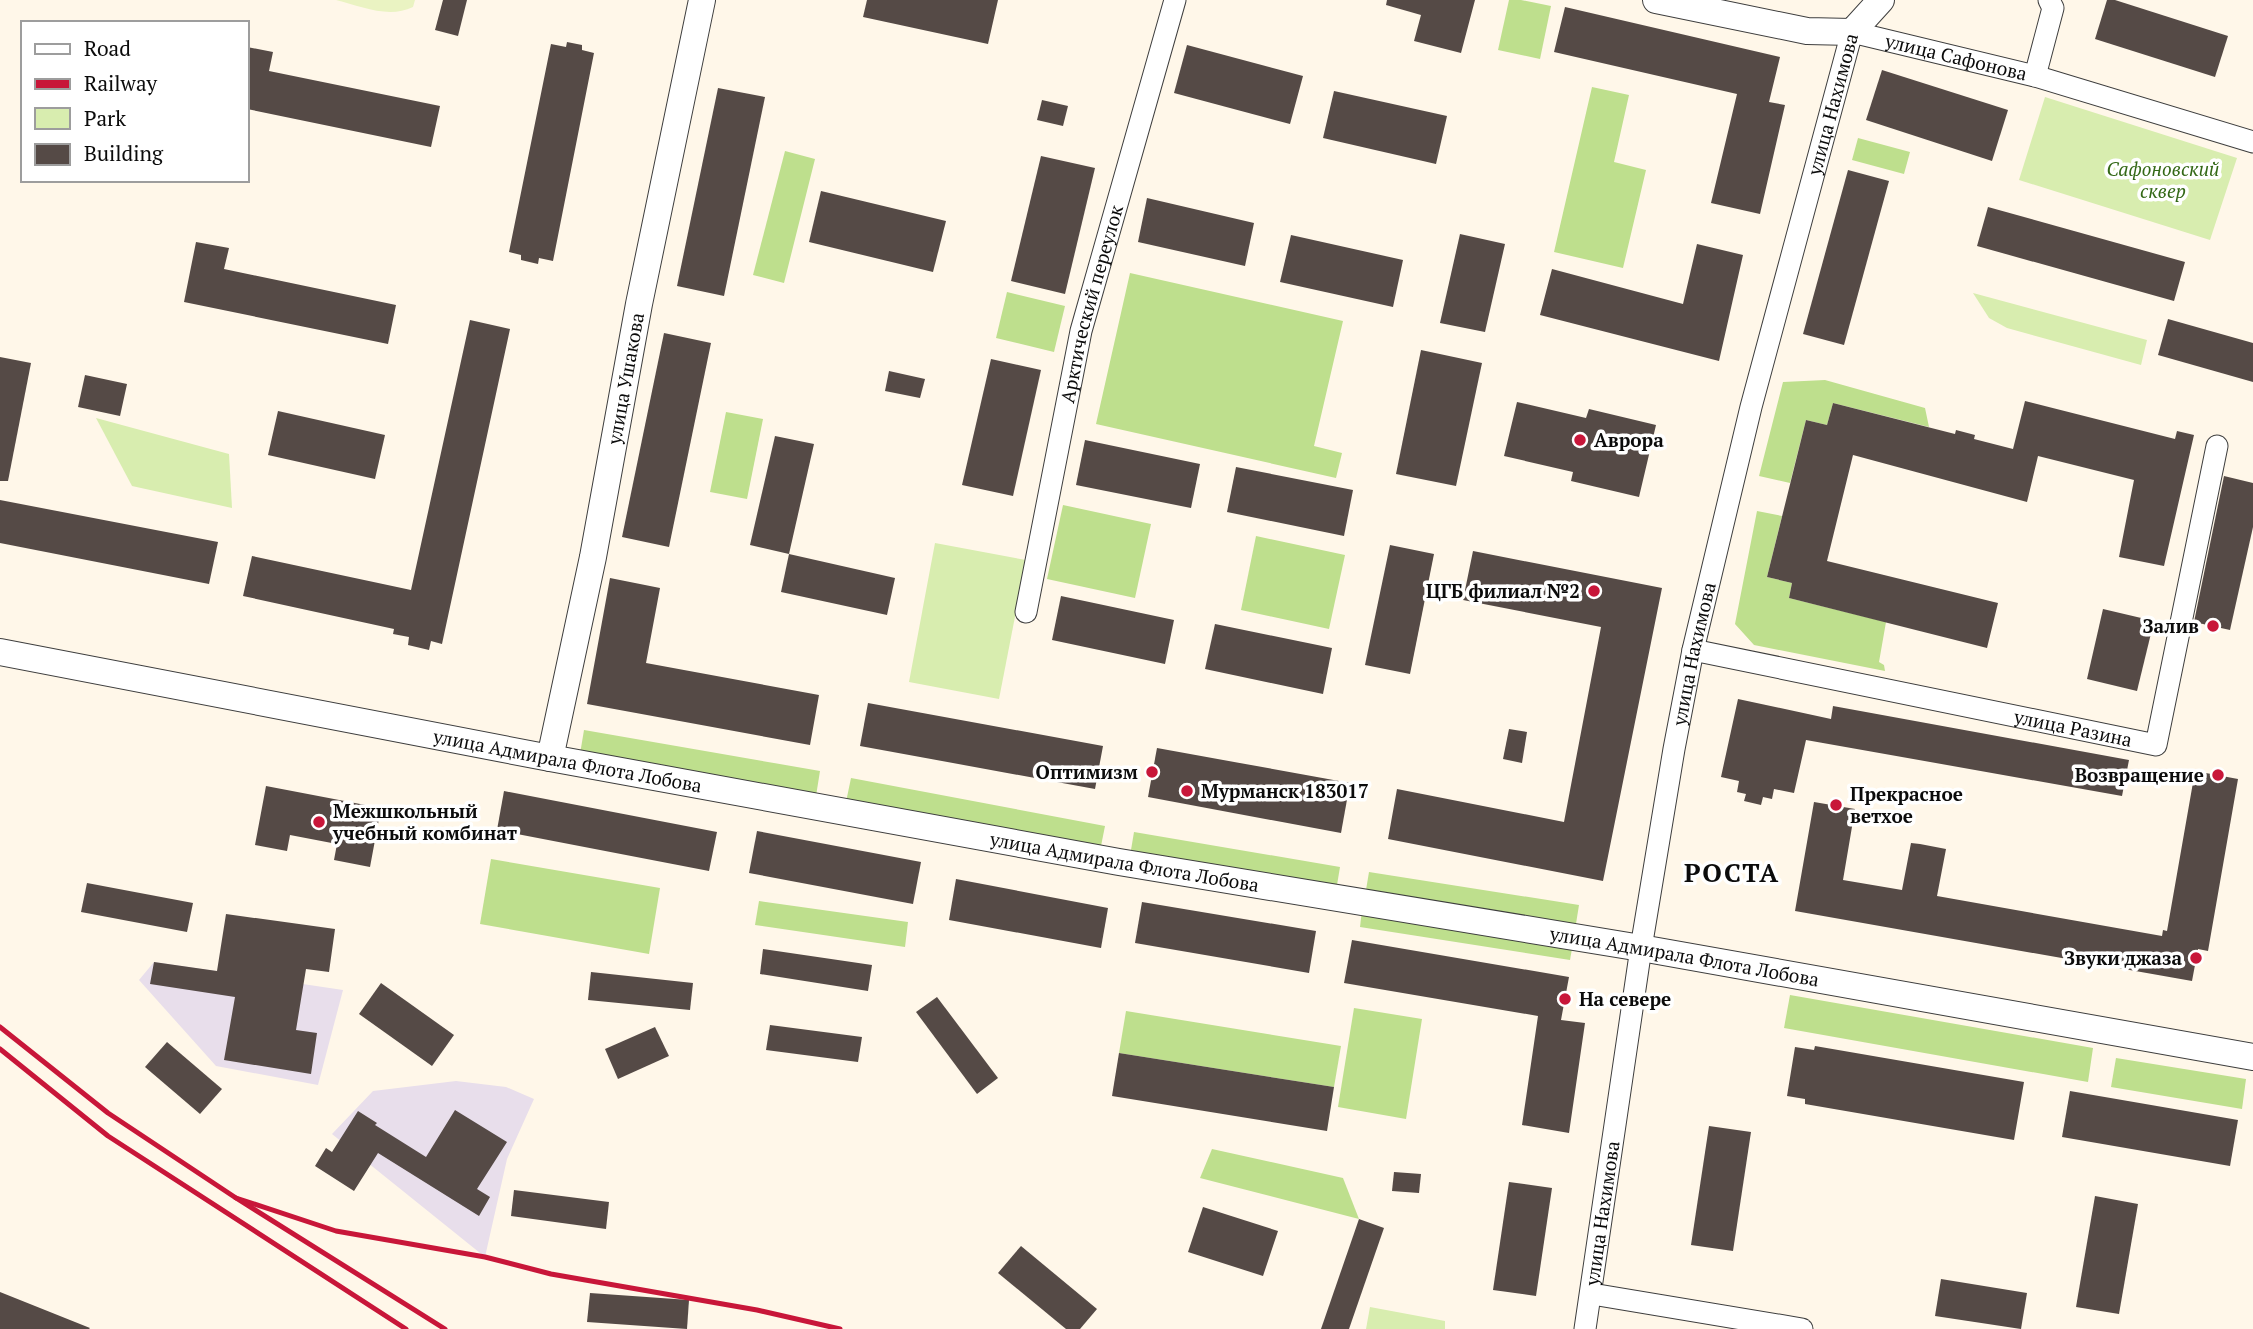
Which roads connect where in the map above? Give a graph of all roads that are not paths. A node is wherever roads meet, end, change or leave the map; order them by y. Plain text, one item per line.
1 (702, 0) edge
2 (1175, 0) edge
3 (1656, 0) edge
4 (1881, 0) edge
5 (2049, 0) edge
6 (1852, 32) junction
7 (2035, 76) junction
8 (2253, 142) edge
9 (2217, 446) dead end
10 (1026, 612) dead end
11 (1693, 650) junction
12 (0, 652) edge
13 (550, 758) junction
14 (1641, 948) junction
15 (2253, 1057) edge
16 (1592, 1294) junction
17 (1585, 1329) edge
18 (1802, 1329) edge

1 - 13 street, улица Ушакова
2 - 10 street, Арктический переулок
3 - 6 street, улица Сафонова
4 - 6 street, улица Нахимова
5 - 7 street
6 - 7 street, улица Сафонова
6 - 11 street, улица Нахимова
7 - 8 street, улица Сафонова
9 - 11 street, улица Разина
11 - 14 street, улица Нахимова
12 - 13 street, улица Адмирала Флота Лобова
13 - 14 street, улица Адмирала Флота Лобова
14 - 15 street, улица Адмирала Флота Лобова
14 - 16 street, улица Нахимова
16 - 17 street, улица Нахимова
16 - 18 street

